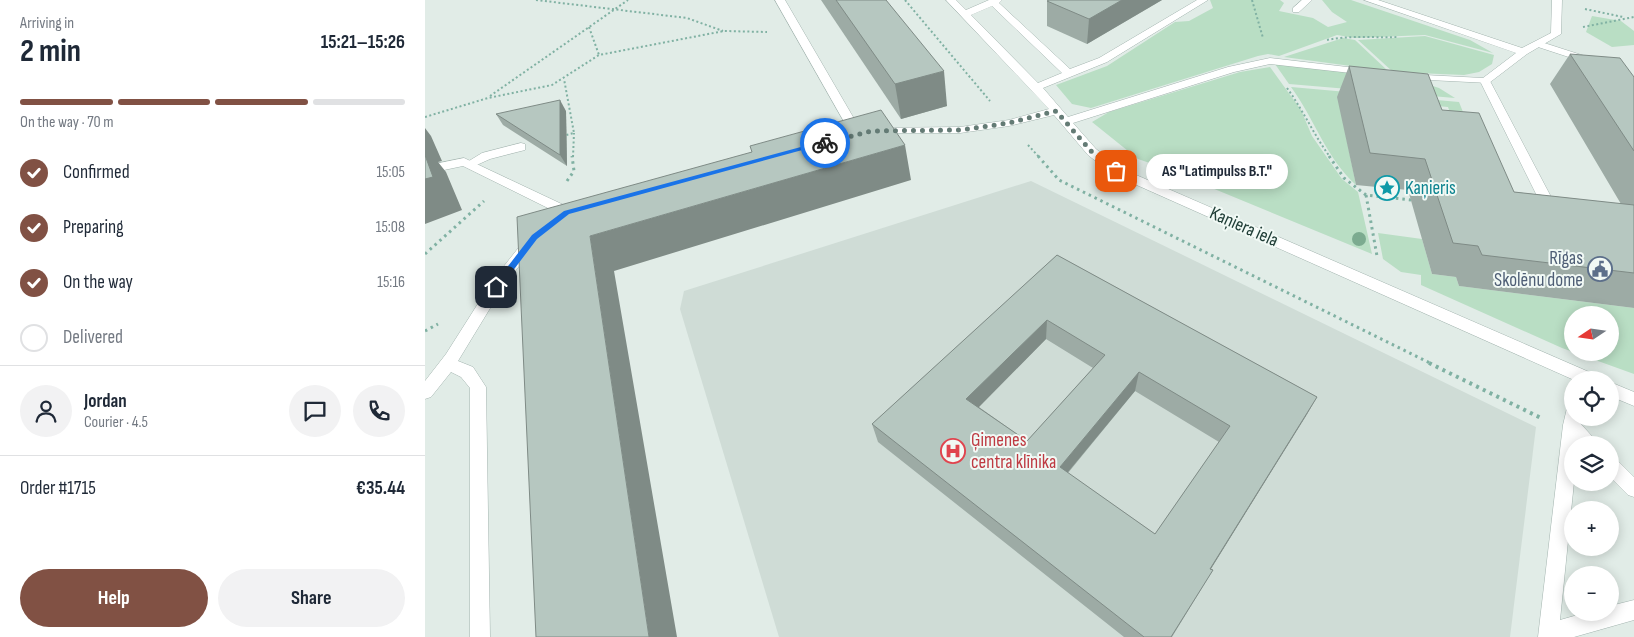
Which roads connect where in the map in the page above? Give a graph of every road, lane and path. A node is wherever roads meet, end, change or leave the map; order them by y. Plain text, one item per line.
1 (536, 0) edge
2 (628, 0) edge
3 (781, 0) edge
4 (951, 0) edge
5 (1203, 0) edge
6 (1252, 0) edge
7 (1307, 0) edge
8 (1369, 0) edge
9 (1557, 0) edge
10 (995, 1) edge
11 (616, 8) junction
12 (1584, 9) dead end
13 (1296, 10) dead end
14 (965, 14) junction
15 (1633, 16) edge
16 (589, 27) junction
17 (1557, 30) junction
18 (724, 32) junction
19 (799, 32) junction
20 (1538, 44) junction
21 (1523, 52) junction
22 (599, 55) junction
23 (1270, 61) junction
24 (1600, 64) edge
25 (1068, 72) junction
26 (1377, 73) edge
27 (1395, 75) edge
28 (564, 80) junction
29 (1485, 81) junction
30 (1035, 87) junction
31 (488, 98) junction
32 (425, 117) edge
33 (1061, 117) junction
34 (574, 133) junction
35 (521, 147) joint
36 (470, 164) junction
37 (425, 170) edge
38 (505, 183) junction
39 (1366, 195) junction
40 (1411, 200) dead end
41 (542, 201) junction
42 (585, 207) edge
43 (567, 212) junction
44 (1552, 212) edge
45 (554, 222) edge
46 (541, 232) edge
47 (425, 254) edge
48 (1379, 260) dead end
49 (449, 364) junction
50 (1565, 371) edge
51 (425, 392) edge
52 (1619, 393) edge
53 (1634, 399) edge
54 (1571, 426) edge
55 (1619, 474) edge
56 (1634, 489) edge
57 (1634, 610) edge
58 (1548, 636) edge
59 (480, 637) edge

1 - 11 path
2 - 11 path
3 - 19 street
4 - 14 street, Kaņiera iela
5 - 25 street
6 - 23 path
7 - 13 street
8 - 21 street
9 - 17 street
10 - 14 street
10 - 25 street
11 - 16 path
11 - 18 path
12 - 15 path
14 - 30 street, Kaņiera iela
15 - 17 path
16 - 22 path
16 - 31 path
17 - 20 street
18 - 19 path
18 - 22 path
19 - 33 street
20 - 21 street
20 - 24 street
21 - 29 street
22 - 28 path
23 - 26 street
23 - 33 street
23 - 39 path
25 - 30 street
27 - 29 street
28 - 31 path
28 - 34 path
29 - 44 street
30 - 33 street, Kaņiera iela
31 - 32 path
33 - 50 street, Kaņiera iela
34 - 35 path
34 - 41 path
35 - 36 street
36 - 37 street
36 - 38 street
38 - 41 street
38 - 47 path
39 - 40 path
39 - 48 path
41 - 43 street
42 - 43 street
43 - 45 street
46 - 49 street
49 - 51 street
49 - 59 street
52 - 53 street
54 - 58 street
55 - 56 street
57 - 58 street

